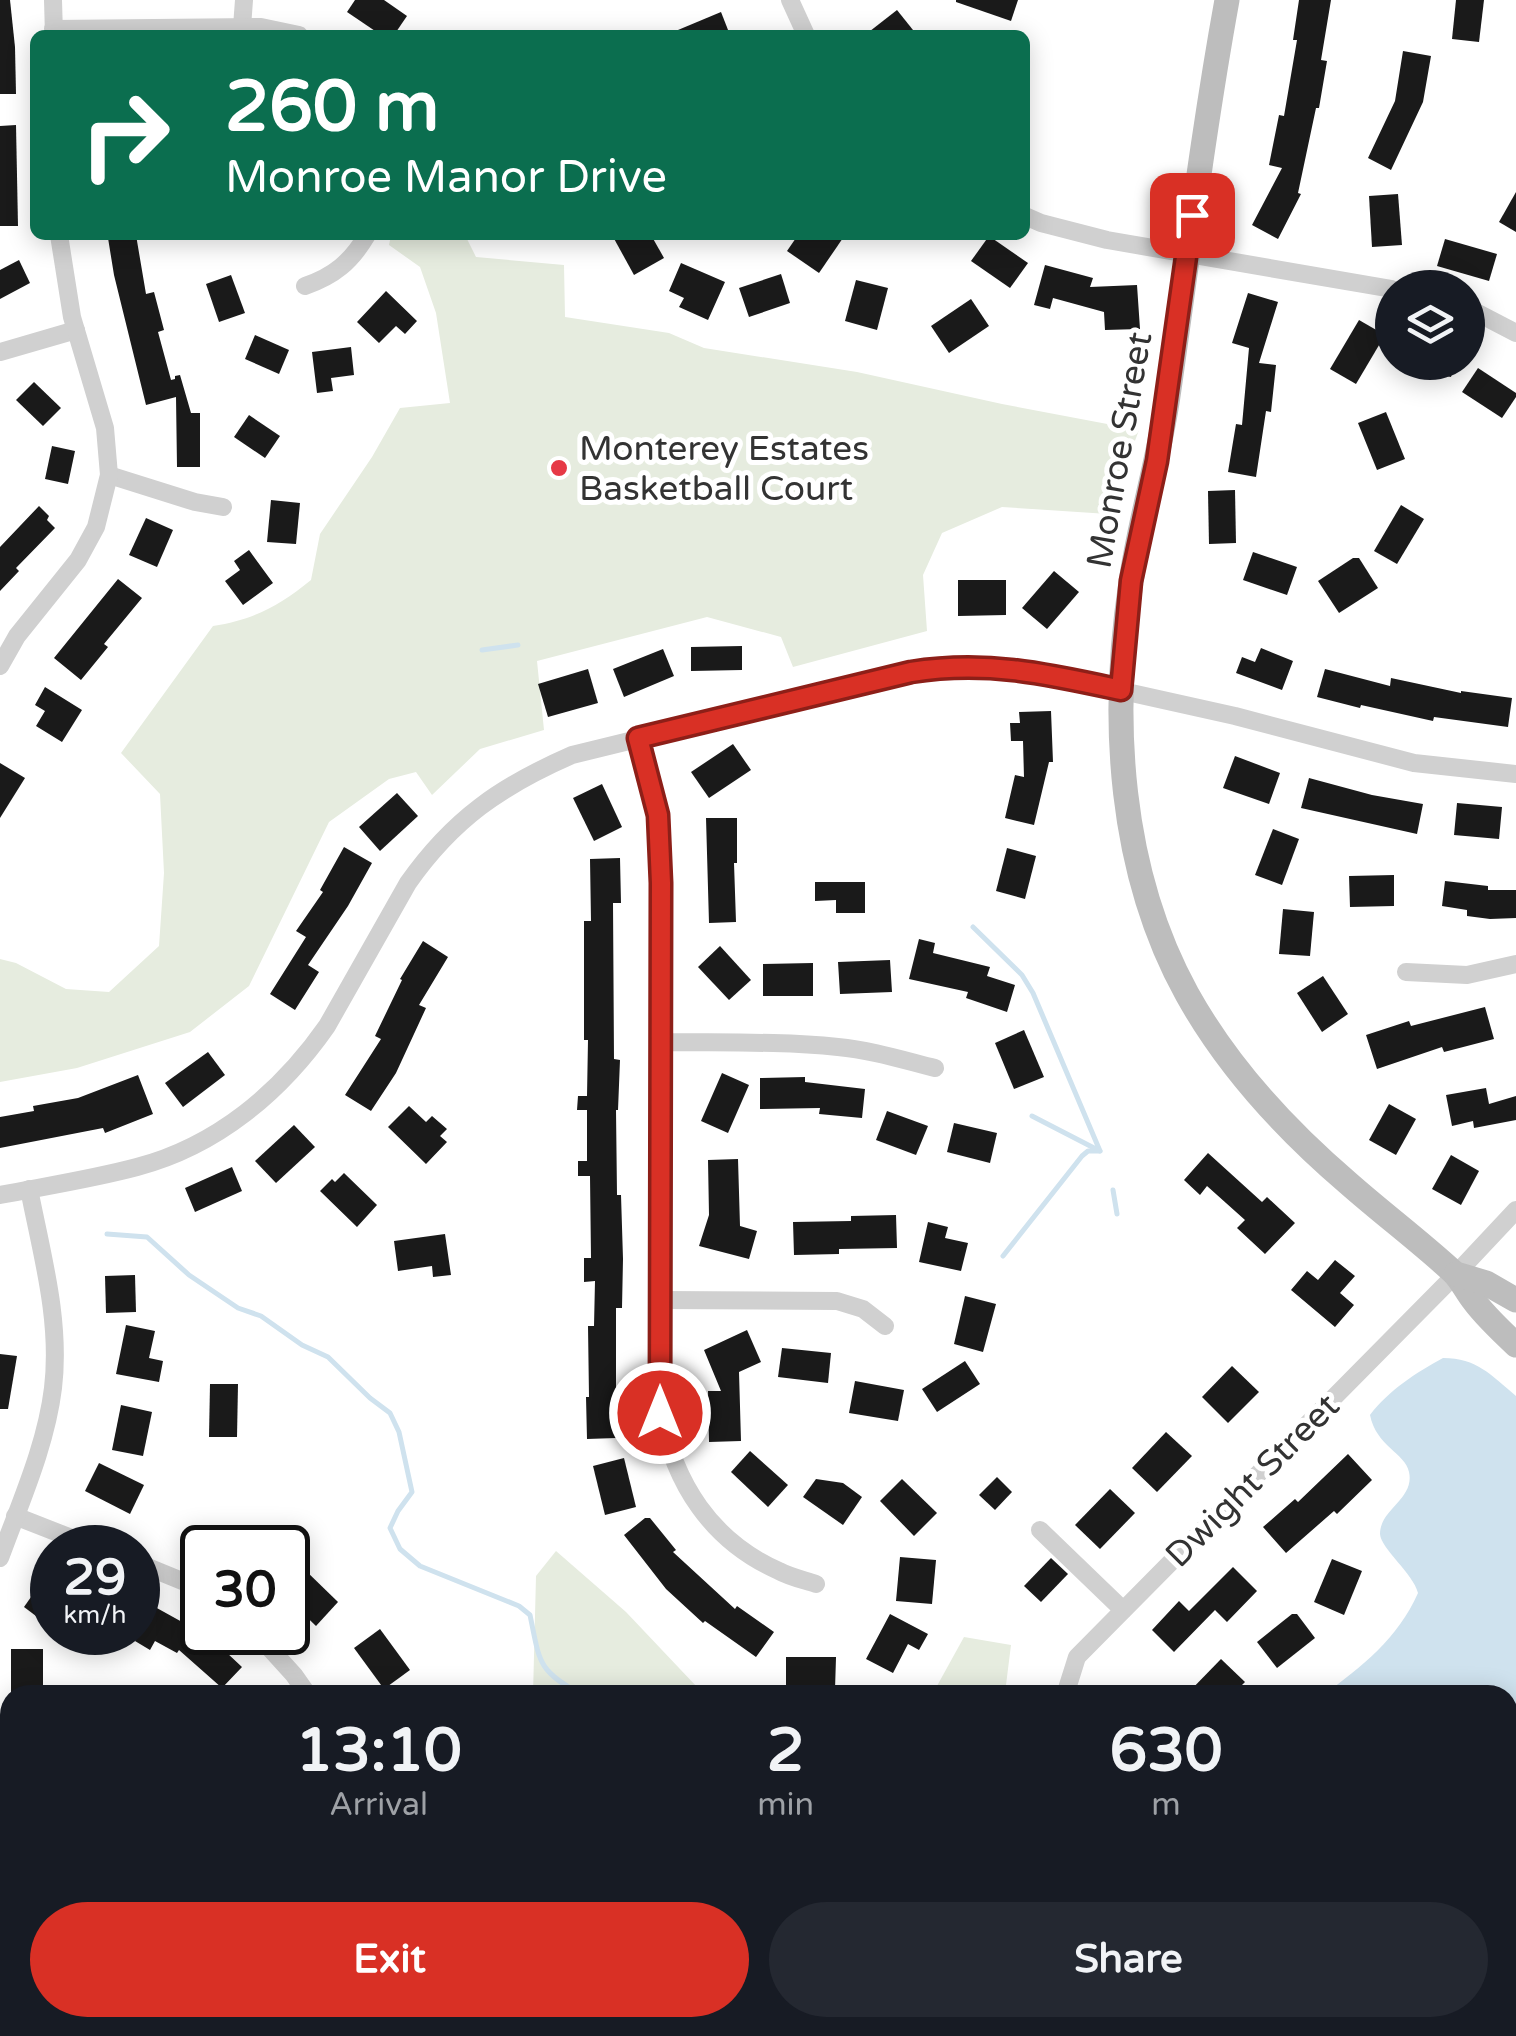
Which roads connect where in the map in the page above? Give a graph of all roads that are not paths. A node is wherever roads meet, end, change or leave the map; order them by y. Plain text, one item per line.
1 (53, 0) edge
2 (244, 0) edge
3 (790, 0) edge
4 (1227, 0) edge
5 (242, 27) junction
6 (54, 30) edge
7 (129, 30) edge
8 (283, 30) edge
9 (804, 30) edge
10 (1030, 218) edge
11 (60, 240) edge
12 (364, 240) edge
13 (1187, 253) junction
14 (304, 286) dead end
15 (1375, 286) edge
16 (1485, 317) edge
17 (76, 330) junction
18 (1516, 333) edge
19 (0, 352) edge
20 (108, 475) junction
21 (223, 507) dead end
22 (0, 666) edge
23 (1121, 690) junction
24 (638, 738) junction
25 (1516, 774) edge
26 (1516, 964) edge
27 (1406, 972) dead end
28 (660, 1042) junction
29 (936, 1068) dead end
30 (29, 1190) junction
31 (0, 1196) edge
32 (1516, 1210) edge
33 (1456, 1274) junction
34 (659, 1300) junction
35 (1516, 1300) edge
36 (885, 1326) dead end
37 (1516, 1345) edge
38 (15, 1516) junction
39 (38, 1525) edge
40 (1040, 1530) dead end
41 (0, 1558) edge
42 (816, 1584) dead end
43 (1123, 1610) junction
44 (275, 1655) edge
45 (301, 1685) edge
46 (1068, 1685) edge

1 - 6 street
2 - 5 street
3 - 9 street
4 - 13 main road, Monroe Street
5 - 7 street
5 - 8 street
10 - 13 street
11 - 17 street
12 - 14 street
13 - 15 street
13 - 23 main road, Monroe Street
16 - 18 street
17 - 19 street
17 - 20 street
20 - 21 street
20 - 22 street
23 - 24 street
23 - 25 street
23 - 33 main road, Monroe Street
24 - 28 street
24 - 30 street
26 - 27 street
28 - 29 street
28 - 34 street
30 - 31 street
30 - 38 street
32 - 33 street, Dwight Street
33 - 35 main road, Monroe Street
33 - 37 main road, Monroe Street
33 - 43 street, Dwight Street
34 - 36 street
34 - 42 street
38 - 39 street
38 - 41 street
40 - 43 street
43 - 46 street, Dwight Street
44 - 45 street

